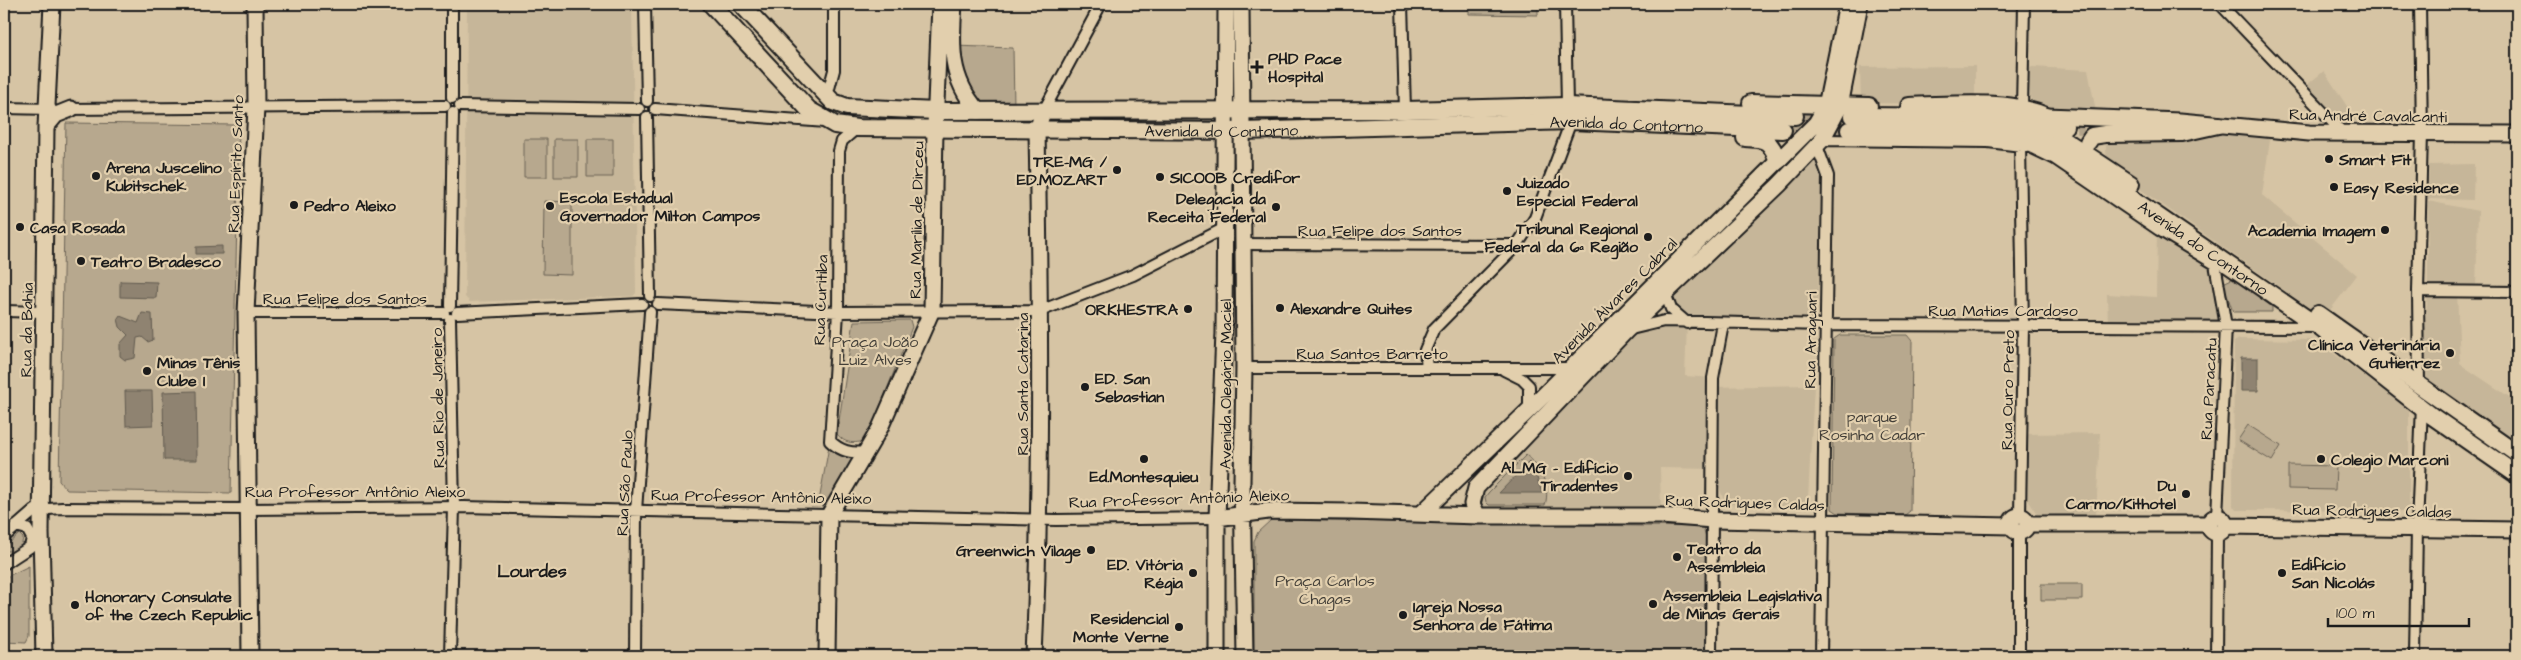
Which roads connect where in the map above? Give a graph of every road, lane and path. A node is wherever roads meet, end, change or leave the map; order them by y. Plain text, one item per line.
1 (52, 4) edge
2 (255, 4) edge
3 (452, 4) edge
4 (645, 4) edge
5 (711, 4) edge
6 (741, 4) edge
7 (834, 4) edge
8 (940, 4) edge
9 (954, 4) edge
10 (1101, 4) edge
11 (1226, 4) edge
12 (1241, 4) edge
13 (1402, 4) edge
14 (1565, 4) edge
15 (1847, 4) edge
16 (1860, 4) edge
17 (2024, 4) edge
18 (2220, 4) edge
19 (2420, 4) edge
20 (826, 96) junction
21 (648, 101) junction
22 (256, 107) junction
23 (4, 108) edge
24 (46, 108) junction
25 (452, 108) junction
26 (2022, 108) junction
27 (71, 109) junction
28 (639, 109) junction
29 (655, 109) junction
30 (1405, 110) junction
31 (936, 111) junction
32 (978, 111) junction
33 (1233, 111) junction
34 (1043, 112) junction
35 (1569, 113) junction
36 (1842, 115) junction
37 (1795, 116) tunnel mouth
38 (2045, 116) junction
39 (648, 117) junction
40 (2000, 117) junction
41 (829, 123) junction
42 (2218, 125) junction
43 (46, 127) junction
44 (858, 128) junction
45 (935, 128) junction
46 (1038, 130) junction
47 (1783, 130) tunnel mouth
48 (2030, 130) dead end
49 (1233, 131) junction
50 (2343, 133) junction
51 (2086, 134) junction
52 (2422, 134) junction
53 (2517, 134) edge
54 (2015, 138) junction
55 (1819, 143) junction
56 (1778, 161) junction
57 (2107, 167) junction
58 (1714, 223) junction
59 (1225, 228) junction
60 (1242, 244) junction
61 (1517, 245) junction
62 (2215, 264) joint
63 (2418, 291) junction
64 (1665, 292) junction
65 (2517, 292) edge
66 (650, 296) junction
67 (642, 304) junction
68 (658, 304) junction
69 (932, 310) junction
70 (7, 311) edge
71 (1040, 311) junction
72 (44, 312) junction
73 (650, 312) junction
74 (838, 312) junction
75 (246, 313) junction
76 (450, 313) junction
77 (1687, 323) junction
78 (1722, 324) junction
79 (1825, 325) junction
80 (2023, 326) junction
81 (2226, 326) junction
82 (2319, 327) junction
83 (1626, 331) junction
84 (1224, 332) junction
85 (1593, 366) junction
86 (1244, 368) junction
87 (1427, 368) junction
88 (1500, 368) junction
89 (1571, 368) junction
90 (2418, 384) junction
91 (2422, 409) junction
92 (1529, 410) junction
93 (866, 452) junction
94 (2517, 454) edge
95 (2517, 475) edge
96 (454, 508) junction
97 (42, 509) junction
98 (247, 510) junction
99 (636, 512) junction
100 (1422, 513) junction
101 (829, 514) junction
102 (1243, 514) junction
103 (1478, 516) junction
104 (1217, 518) junction
105 (1039, 520) junction
106 (1714, 520) junction
107 (1822, 523) junction
108 (2019, 524) junction
109 (2217, 525) junction
110 (16, 526) junction
111 (2417, 527) junction
112 (2517, 530) edge
113 (4, 537) edge
114 (4, 564) edge
115 (44, 656) edge
116 (250, 656) edge
117 (450, 656) edge
118 (635, 656) edge
119 (827, 656) edge
120 (1034, 656) edge
121 (1217, 656) edge
122 (1245, 656) edge
123 (1712, 656) edge
124 (1821, 656) edge
125 (2020, 656) edge
126 (2216, 656) edge
127 (2415, 656) edge

1 - 24 street, Rua da Bahia
2 - 22 street, Rua Espírito Santo
3 - 25 street
4 - 21 street
5 - 41 main road, Avenida do Contorno
6 - 20 main road, Avenida do Contorno
7 - 20 street
8 - 31 street, Rua Marília de Dirceu
9 - 32 street
10 - 34 street
11 - 33 street
12 - 33 street
13 - 30 street
14 - 35 street
15 - 36 street
16 - 36 street
17 - 26 street
18 - 50 street
19 - 52 street
20 - 31 main road, Avenida do Contorno
21 - 28 street
21 - 29 street
22 - 25 street
22 - 27 street
22 - 75 street, Rua Espírito Santo
23 - 24 street
24 - 27 street
24 - 43 street, Rua da Bahia
25 - 28 street
25 - 76 street, Rua Rio de Janeiro
26 - 36 main road
26 - 38 main road
27 - 43 street
28 - 39 street
29 - 39 street
29 - 41 street
30 - 33 main road, Avenida do Contorno
30 - 35 main road, Avenida do Contorno
31 - 32 main road, Avenida do Contorno
31 - 45 street, Rua Marília de Dirceu
32 - 34 main road, Avenida do Contorno
33 - 34 main road, Avenida do Contorno
33 - 49 street, Avenida Olegário Maciel
34 - 46 street, Rua Santa Catarina
35 - 36 main road
35 - 37 main road, Avenida do Contorno
35 - 47 main road, Avenida do Contorno
35 - 49 main road, Avenida do Contorno
35 - 56 main road
35 - 61 street
36 - 40 main road, Avenida do Contorno
36 - 54 main road, Avenida do Contorno
36 - 55 street, Avenida Álvares Cabral
36 - 56 street, Avenida Álvares Cabral
38 - 40 street, Rua André Cavalcanti
38 - 42 street, Rua André Cavalcanti
38 - 51 main road
39 - 66 street
40 - 57 main road, Avenida do Contorno
41 - 44 main road, Avenida do Contorno
42 - 50 street, Rua André Cavalcanti
42 - 51 main road
43 - 72 street, Rua da Bahia
44 - 45 main road, Avenida do Contorno
44 - 74 street, Rua Curitiba
45 - 46 main road, Avenida do Contorno
45 - 69 street, Rua Marília de Dirceu
46 - 49 main road, Avenida do Contorno
46 - 71 street, Rua Santa Catarina
48 - 54 street
49 - 59 street, Avenida Olegário Maciel
49 - 60 street, Avenida Olegário Maciel
50 - 52 street, Rua André Cavalcanti
51 - 57 main road
52 - 53 street, Rua André Cavalcanti
52 - 63 street
54 - 55 street, Avenida do Contorno
54 - 62 street, Avenida do Contorno
54 - 80 street, Rua Ouro Preto
54 - 82 main road, Avenida do Contorno
55 - 64 street, Avenida Álvares Cabral
55 - 79 street, Rua Araguari
56 - 58 street, Avenida Álvares Cabral
57 - 90 main road, Avenida do Contorno
58 - 64 street
58 - 89 street, Avenida Álvares Cabral
59 - 71 street
59 - 84 street, Avenida Olegário Maciel
60 - 61 street, Rua Felipe dos Santos
60 - 86 street, Avenida Olegário Maciel
61 - 87 street
62 - 81 street, Rua Paracatu
63 - 65 street
63 - 90 street
64 - 77 street
64 - 83 street, Avenida Álvares Cabral
66 - 67 street
66 - 68 street
67 - 73 street
67 - 76 street, Rua Felipe dos Santos
68 - 73 street
68 - 74 street
69 - 71 street
69 - 74 street
69 - 93 street, Rua Marília de Dirceu
70 - 72 street
71 - 105 street, Rua Santa Catarina
72 - 97 street, Rua da Bahia
73 - 99 street, Rua São Paulo
74 - 93 street, Rua Curitiba
75 - 76 street, Rua Felipe dos Santos
75 - 98 street, Rua Espírito Santo
76 - 96 street, Rua Rio de Janeiro
77 - 78 street, Rua Matias Cardoso
77 - 83 street, Rua Matias Cardoso
78 - 79 street, Rua Matias Cardoso
78 - 106 street
79 - 80 street, Rua Matias Cardoso
79 - 107 street, Rua Araguari
80 - 81 street, Rua Matias Cardoso
80 - 108 street, Rua Ouro Preto
81 - 82 street, Rua Matias Cardoso
81 - 109 street, Rua Paracatu
82 - 91 main road, Avenida do Contorno
83 - 85 street, Avenida Álvares Cabral
84 - 86 street
84 - 104 street, Avenida Olegário Maciel
85 - 89 street, Rua Santos Barreto
85 - 103 street, Avenida Álvares Cabral
86 - 87 street, Rua Santos Barreto
86 - 102 street, Avenida Olegário Maciel
87 - 88 street, Rua Santos Barreto
88 - 89 street, Rua Santos Barreto
88 - 92 street, Rua Santos Barreto
89 - 92 street, Avenida Álvares Cabral
90 - 91 street
90 - 94 main road, Avenida do Contorno
91 - 95 main road, Avenida do Contorno
91 - 111 street
92 - 100 street, Avenida Álvares Cabral
93 - 101 street, Rua Marília de Dirceu
96 - 98 street, Rua Professor Antônio Aleixo
96 - 99 street, Rua Professor Antônio Aleixo
96 - 117 street, Rua Rio de Janeiro
97 - 98 street, Rua Professor Antônio Aleixo
97 - 110 street
97 - 115 street, Rua da Bahia
98 - 116 street, Rua Espírito Santo
99 - 101 street, Rua Professor Antônio Aleixo
99 - 118 street, Rua São Paulo
100 - 102 street, Rua Professor Antônio Aleixo
100 - 103 street, Rua Professor Antônio Aleixo
101 - 105 street, Rua Professor Antônio Aleixo
101 - 119 street
102 - 104 street, Rua Professor Antônio Aleixo
102 - 122 street, Avenida Olegário Maciel
103 - 106 street, Rua Rodrigues Caldas
104 - 105 street, Rua Professor Antônio Aleixo
104 - 121 street, Avenida Olegário Maciel
105 - 120 street, Rua Santa Catarina
106 - 107 street, Rua Rodrigues Caldas
106 - 123 street
107 - 108 street, Rua Rodrigues Caldas
107 - 124 street, Rua Araguari
108 - 109 street, Rua Rodrigues Caldas
108 - 125 street, Rua Ouro Preto
109 - 111 street, Rua Rodrigues Caldas
109 - 126 street, Rua Paracatu
110 - 113 street
110 - 114 street
111 - 112 street, Rua Rodrigues Caldas
111 - 127 street

